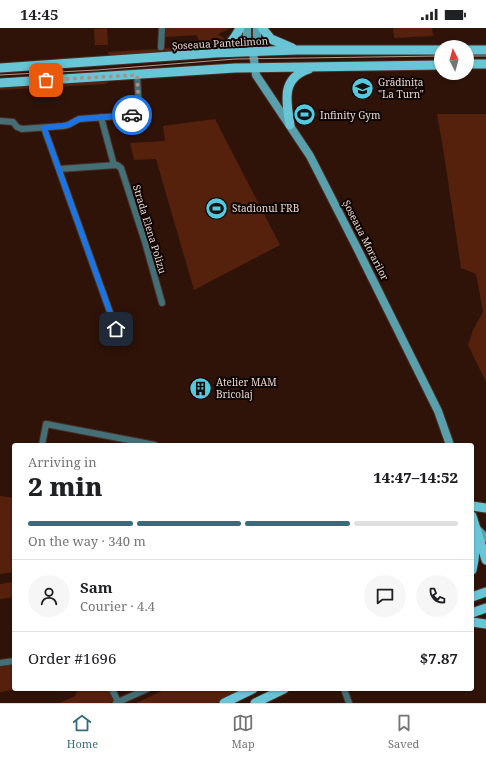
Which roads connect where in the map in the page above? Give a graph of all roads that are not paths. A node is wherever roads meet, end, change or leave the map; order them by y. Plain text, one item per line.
1 (162, 28) edge
2 (240, 28) edge
3 (247, 28) edge
4 (257, 28) edge
5 (262, 28) edge
6 (161, 47) dead end
7 (297, 50) junction
8 (434, 50) edge
9 (474, 50) edge
10 (486, 50) edge
11 (253, 52) junction
12 (215, 53) junction
13 (474, 64) edge
14 (486, 64) edge
15 (434, 65) edge
16 (317, 67) junction
17 (0, 68) edge
18 (254, 68) junction
19 (137, 75) junction
20 (0, 83) edge
21 (101, 117) junction
22 (0, 121) edge
23 (290, 124) junction
24 (44, 128) junction
25 (114, 165) junction
26 (59, 169) junction
27 (162, 303) dead end
28 (116, 329) dead end
29 (42, 443) edge
30 (145, 443) edge
31 (449, 443) edge
32 (474, 506) edge
33 (486, 508) edge
34 (474, 522) edge
35 (476, 528) junction
36 (486, 538) edge
37 (474, 560) edge
38 (486, 560) edge
39 (486, 592) edge
40 (474, 596) edge
41 (486, 608) edge
42 (474, 612) edge
43 (474, 622) edge
44 (486, 624) edge
45 (12, 661) edge
46 (0, 664) edge
47 (113, 691) edge
48 (143, 691) edge
49 (249, 691) edge
50 (280, 691) edge
51 (345, 691) edge
52 (117, 703) edge
53 (224, 703) edge
54 (255, 703) edge
55 (349, 703) edge

1 - 6 street
2 - 12 main road
3 - 11 main road
4 - 11 main road
5 - 7 main road
7 - 8 main road, Șoseaua Pantelimon
7 - 11 main road, Șoseaua Pantelimon
9 - 10 main road
11 - 12 main road, Șoseaua Pantelimon
11 - 18 main road, Șoseaua Morarilor
12 - 17 main road, Șoseaua Pantelimon
13 - 14 main road
15 - 16 main road
16 - 18 main road
16 - 23 main road
18 - 19 main road
18 - 23 main road, Șoseaua Morarilor
19 - 20 main road
19 - 21 street
21 - 24 street
21 - 25 street, Strada Elena Polizu
22 - 24 street
23 - 31 main road, Șoseaua Morarilor
24 - 26 street
25 - 26 street
25 - 27 street, Strada Elena Polizu
26 - 28 street
29 - 30 street
32 - 33 main road
34 - 35 main road
35 - 36 main road
35 - 37 main road
35 - 38 main road
39 - 40 main road
41 - 42 main road
43 - 44 main road
45 - 46 street
47 - 52 street
48 - 52 street
49 - 53 main road
50 - 54 main road
51 - 55 street

